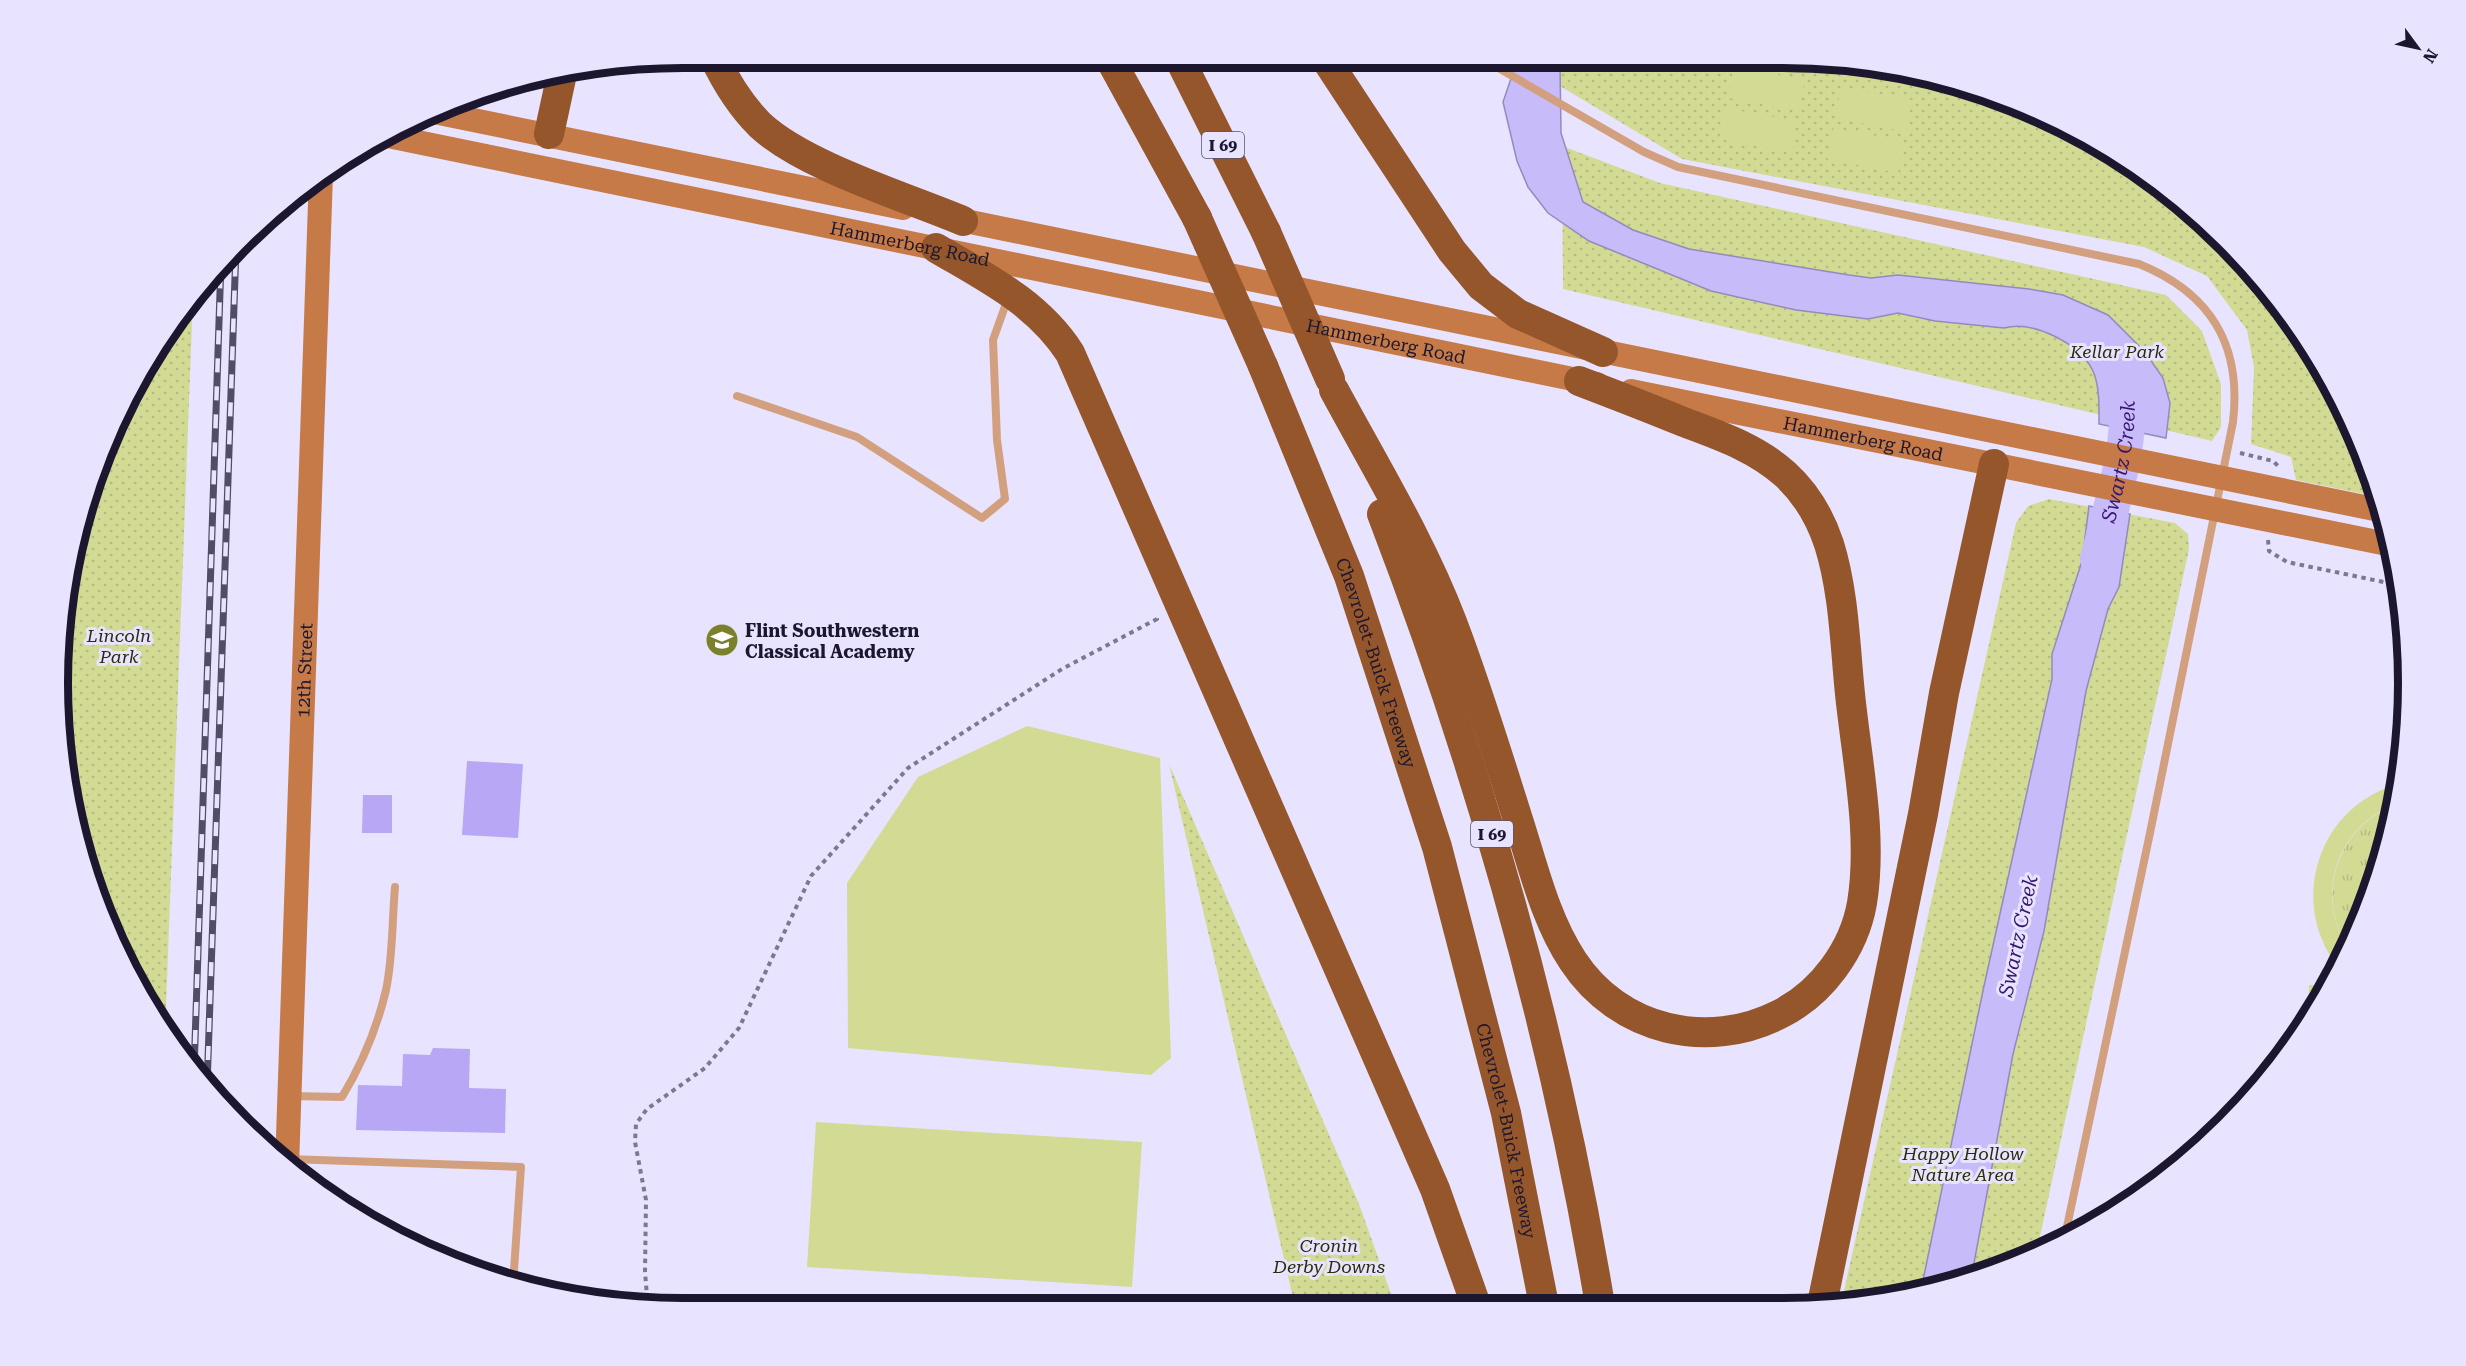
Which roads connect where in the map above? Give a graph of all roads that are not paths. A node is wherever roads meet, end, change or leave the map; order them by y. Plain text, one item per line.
1 (720, 67) edge
2 (1114, 67) edge
3 (1184, 67) edge
4 (1331, 67) edge
5 (1496, 67) edge
6 (560, 80) edge
7 (446, 114) edge
8 (549, 134) junction
9 (398, 138) edge
10 (575, 174) junction
11 (321, 186) edge
12 (963, 221) junction
13 (936, 248) junction
14 (1010, 292) junction
15 (1603, 352) junction
16 (1579, 381) junction
17 (1332, 384) junction
18 (737, 396) dead end
19 (1970, 426) junction
20 (1994, 464) junction
21 (2220, 478) junction
22 (2215, 509) junction
23 (2373, 509) edge
24 (2382, 543) edge
25 (395, 887) dead end
26 (290, 1096) junction
27 (288, 1155) edge
28 (297, 1162) edge
29 (2066, 1229) edge
30 (514, 1275) edge
31 (1823, 1297) edge
32 (1474, 1298) edge
33 (1543, 1298) edge
34 (1599, 1298) edge

1 - 12 highway
2 - 33 highway, Chevrolet-Buick Freeway, bridge
3 - 17 highway, I 69, bridge
4 - 15 highway
5 - 21 lane
6 - 8 highway
7 - 8 street, Hammerberg Road
8 - 10 street
8 - 12 street, Hammerberg Road
9 - 10 street, Hammerberg Road
10 - 13 street, Hammerberg Road
11 - 26 street, 12th Street
12 - 15 street, Hammerberg Road
13 - 14 highway
13 - 16 street, Hammerberg Road
14 - 18 lane
14 - 32 highway
15 - 19 street, Hammerberg Road
16 - 17 highway
16 - 20 street, Hammerberg Road
17 - 34 highway, I 69
19 - 20 street
19 - 21 street, Hammerberg Road
20 - 22 street, Hammerberg Road
20 - 31 highway
21 - 22 lane
21 - 23 street, Hammerberg Road
22 - 24 street, Hammerberg Road
22 - 29 lane
25 - 26 lane
26 - 27 street, 12th Street
28 - 30 lane

